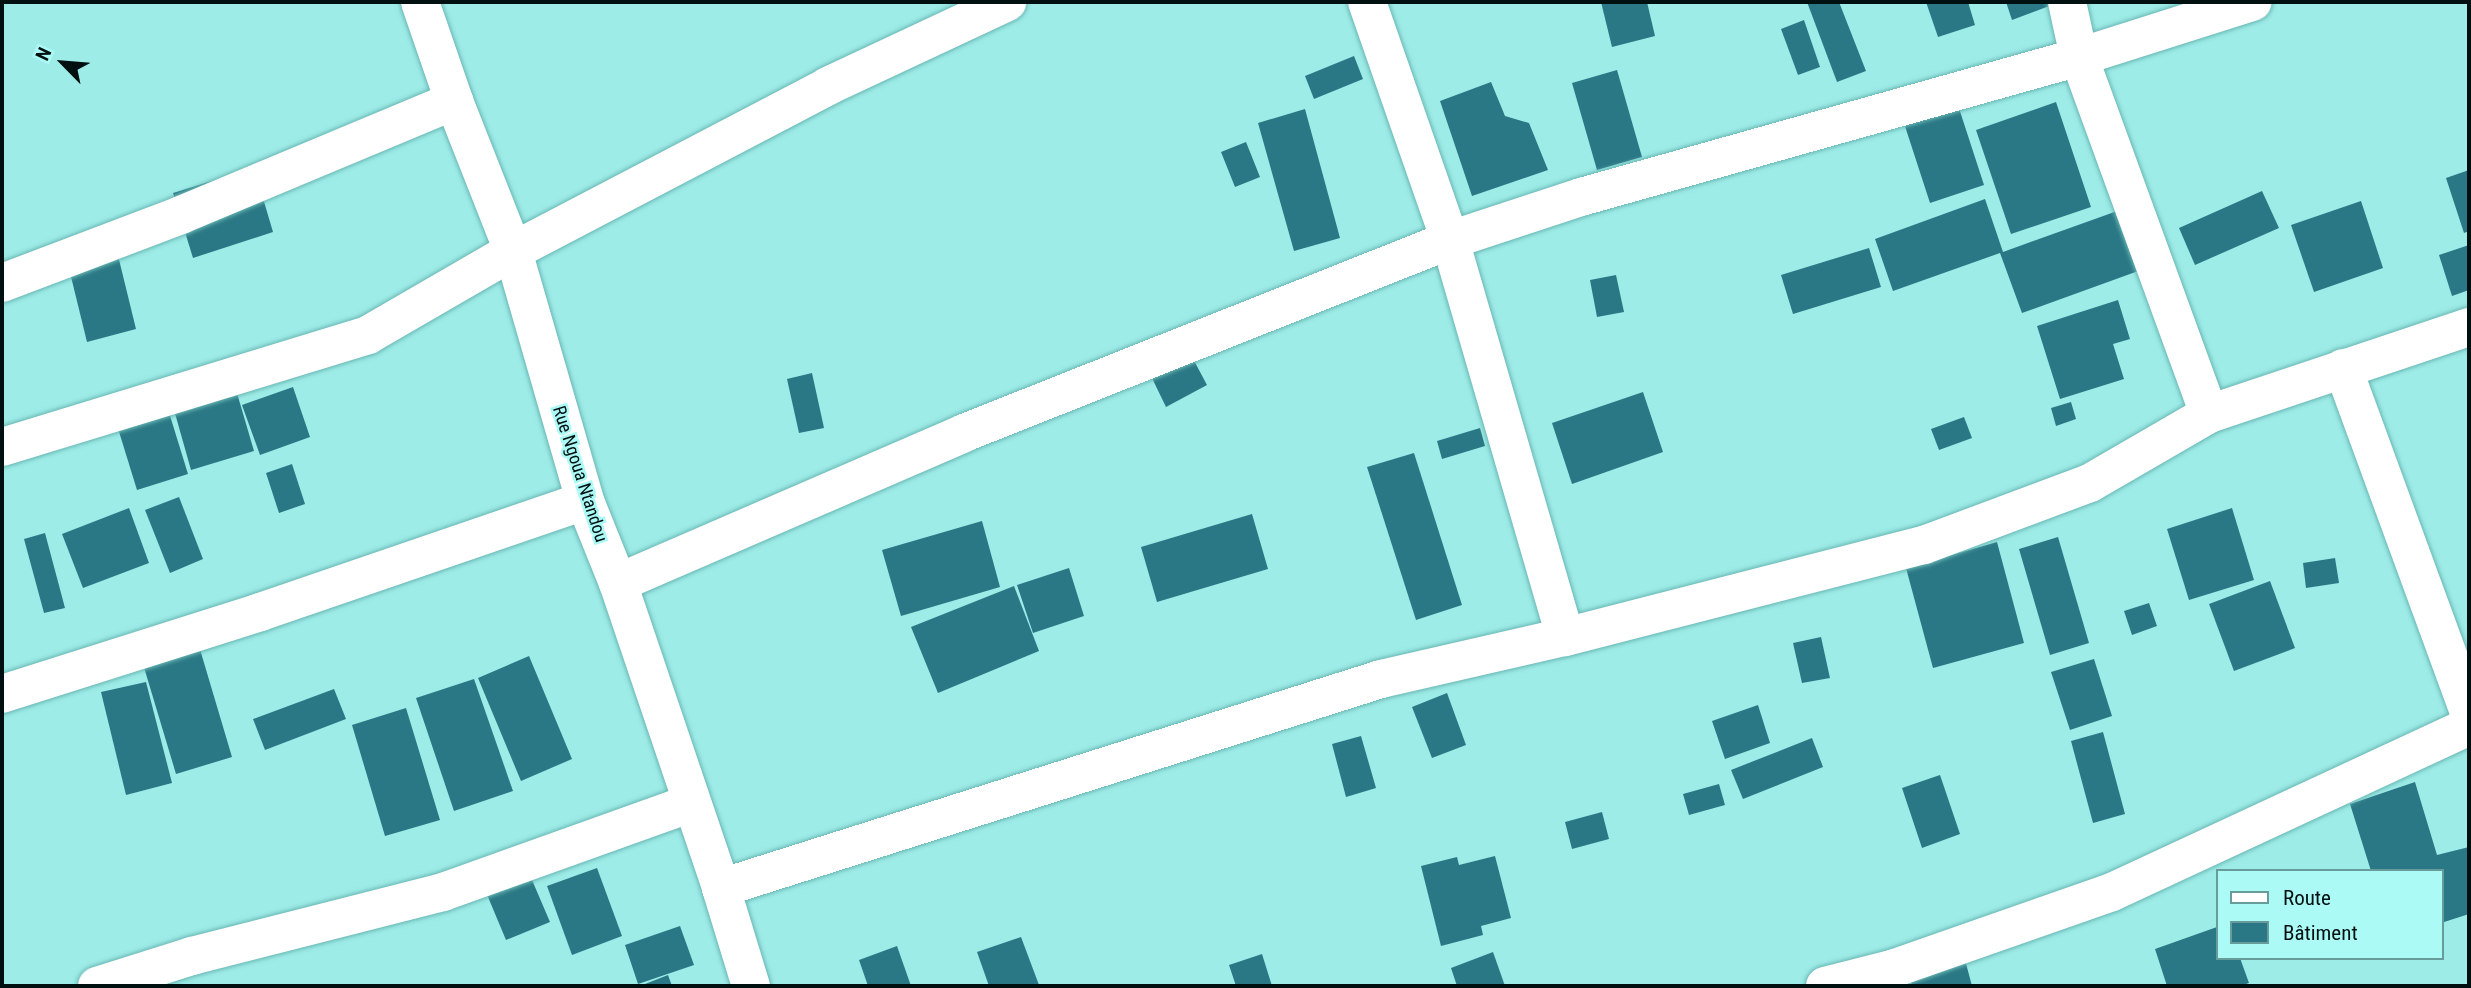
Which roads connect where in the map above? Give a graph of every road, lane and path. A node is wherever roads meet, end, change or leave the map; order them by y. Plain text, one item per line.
1 (420, 2) edge
2 (1007, 2) edge
3 (1367, 2) edge
4 (2067, 2) edge
5 (2252, 2) edge
6 (2079, 57) junction
7 (454, 101) junction
8 (1450, 240) junction
9 (513, 251) junction
10 (2, 283) edge
11 (2469, 327) edge
12 (2343, 368) junction
13 (2209, 414) junction
14 (2, 447) edge
15 (584, 501) junction
16 (618, 583) junction
17 (1565, 637) junction
18 (2, 694) edge
19 (2469, 712) edge
20 (2469, 726) edge
21 (692, 803) junction
22 (722, 888) junction
23 (97, 986) edge
24 (751, 986) edge
25 (1825, 986) edge

1 - 7 street, Rue Ngoua Ntandou
2 - 9 street
3 - 8 street
4 - 6 street
5 - 6 street
6 - 8 street
6 - 13 street
7 - 9 street, Rue Ngoua Ntandou
7 - 10 street
8 - 16 street
8 - 17 street
9 - 14 street
9 - 15 street, Rue Ngoua Ntandou
11 - 12 street
12 - 13 street
12 - 19 street
13 - 17 street
15 - 16 street, Rue Ngoua Ntandou
15 - 18 street
16 - 21 street, Rue Ngoua Ntandou
17 - 22 street
20 - 25 street
21 - 22 street, Rue Ngoua Ntandou
21 - 23 street
22 - 24 street, Rue Ngoua Ntandou

